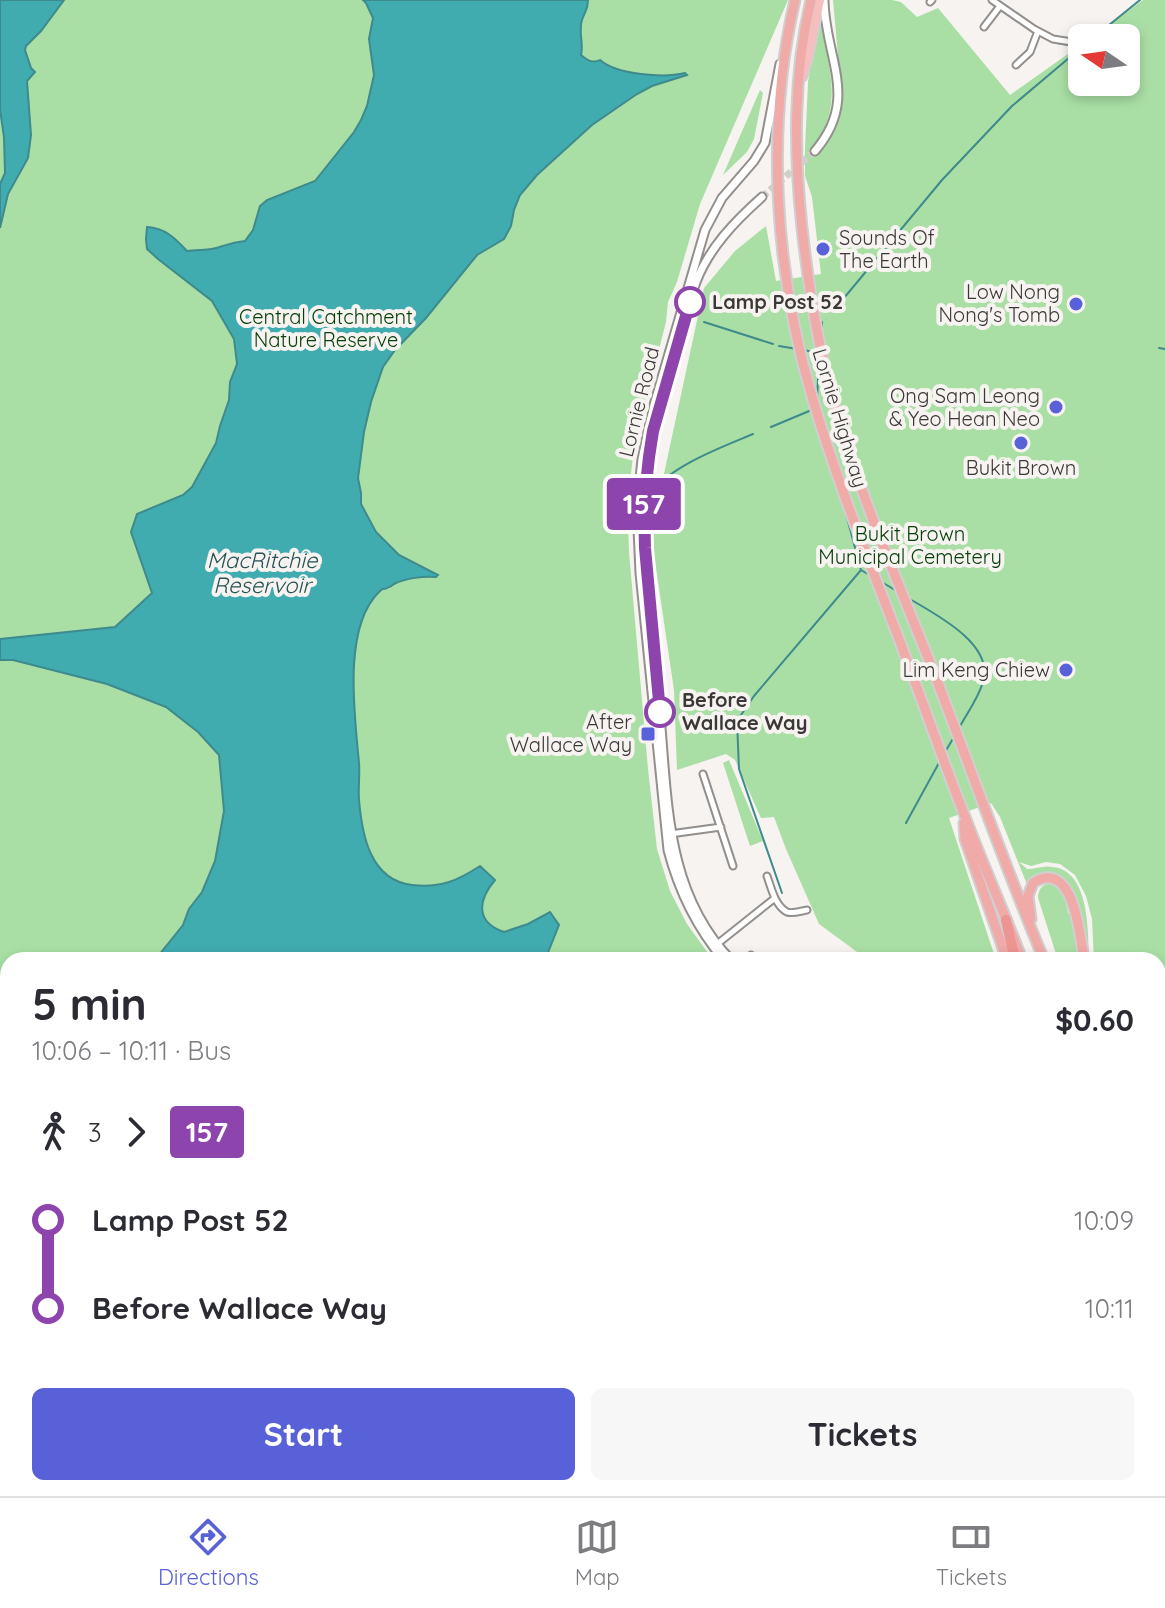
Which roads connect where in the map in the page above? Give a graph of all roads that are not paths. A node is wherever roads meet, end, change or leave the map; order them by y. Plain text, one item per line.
1 (811, 0) edge
2 (822, 0) edge
3 (992, 0) edge
4 (795, 1) edge
5 (1000, 6) junction
6 (984, 27) dead end
7 (1038, 31) junction
8 (1068, 41) edge
9 (784, 54) junction
10 (1016, 65) dead end
11 (798, 87) junction
12 (815, 151) tunnel mouth
13 (762, 197) tunnel mouth
14 (646, 607) junction
15 (703, 774) dead end
16 (962, 810) junction
17 (721, 827) junction
18 (668, 835) junction
19 (733, 866) dead end
20 (767, 876) dead end
21 (775, 898) junction
22 (807, 910) dead end
23 (1006, 920) junction
24 (1034, 938) junction
25 (715, 945) junction
26 (719, 952) edge
27 (722, 952) edge
28 (1004, 952) edge
29 (1013, 952) edge
30 (1019, 952) edge
31 (1040, 952) edge
32 (1082, 952) edge

1 - 11 highway, Lornie Highway
2 - 11 main road
2 - 12 street
3 - 5 street
4 - 9 highway, Lornie Highway
5 - 6 street
5 - 7 street
7 - 8 street
7 - 10 street
9 - 14 street, Lornie Road
9 - 16 highway, Lornie Highway
11 - 24 highway, Lornie Highway
13 - 14 street, Lornie Road
14 - 18 street, Lornie Road
15 - 17 street
16 - 23 highway, Lornie Highway
16 - 28 highway
17 - 18 street
17 - 19 street
18 - 25 street, Lornie Road
20 - 21 street
21 - 22 street
21 - 25 street
23 - 29 highway
23 - 30 highway, Lornie Highway
24 - 31 highway, Lornie Highway
24 - 32 highway
25 - 26 street, Lornie Road
25 - 27 street, Lornie Road

